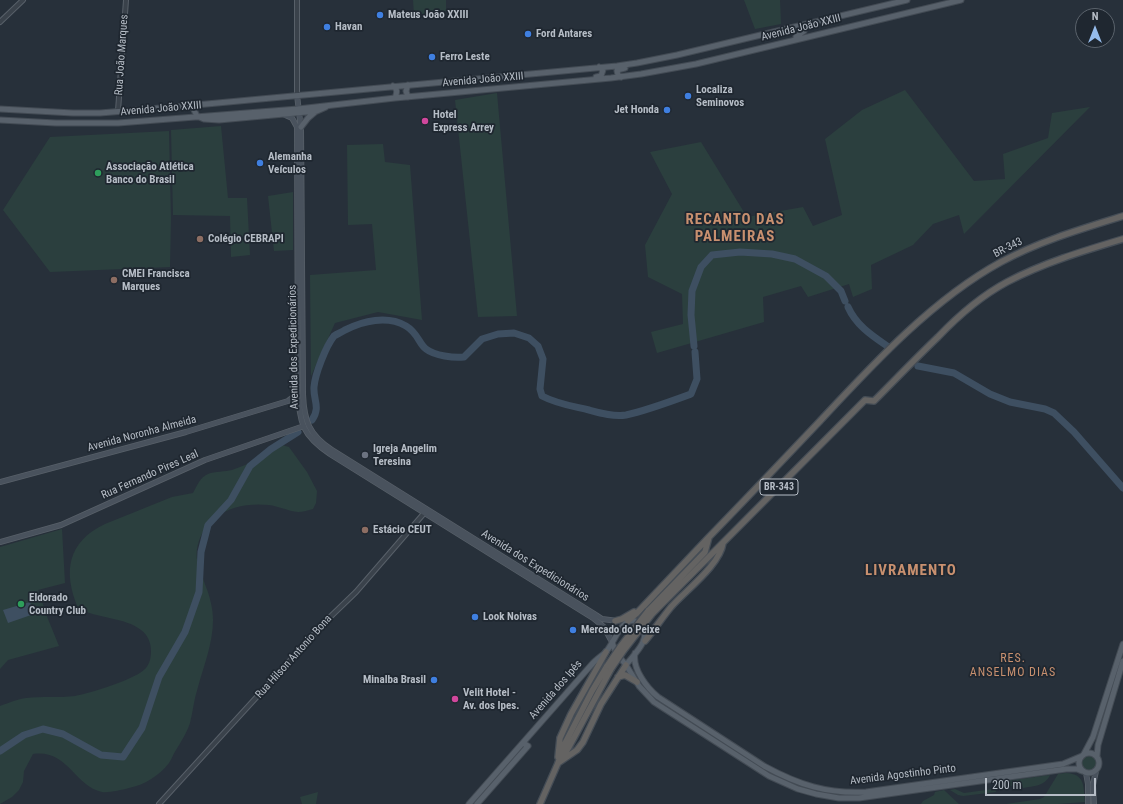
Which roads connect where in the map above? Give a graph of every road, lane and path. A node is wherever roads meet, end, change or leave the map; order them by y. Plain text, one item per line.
1 (23, 0) edge
2 (126, 0) edge
3 (297, 0) edge
4 (907, 0) edge
5 (961, 0) edge
6 (0, 22) edge
7 (802, 25) junction
8 (792, 40) junction
9 (638, 63) junction
10 (599, 68) junction
11 (621, 77) junction
12 (580, 81) junction
13 (408, 85) junction
14 (393, 86) junction
15 (297, 95) junction
16 (408, 97) junction
17 (396, 98) junction
18 (198, 105) junction
19 (330, 105) junction
20 (185, 106) junction
21 (0, 109) edge
22 (118, 111) junction
23 (298, 111) junction
24 (317, 111) junction
25 (283, 114) junction
26 (197, 116) junction
27 (183, 117) junction
28 (0, 120) edge
29 (299, 127) junction
30 (1123, 216) edge
31 (1123, 239) edge
32 (298, 391) junction
33 (288, 401) junction
34 (299, 404) junction
35 (304, 407) junction
36 (305, 425) junction
37 (0, 482) edge
38 (426, 511) junction
39 (709, 537) junction
40 (0, 542) edge
41 (723, 543) junction
42 (691, 571) junction
43 (647, 602) junction
44 (594, 616) junction
45 (616, 621) junction
46 (628, 621) junction
47 (645, 641) junction
48 (612, 642) junction
49 (1123, 644) edge
50 (606, 652) junction
51 (635, 653) junction
52 (619, 656) junction
53 (1123, 661) edge
54 (626, 665) junction
55 (616, 679) junction
56 (637, 682) junction
57 (523, 743) junction
58 (1083, 755) junction
59 (1097, 756) junction
60 (558, 763) junction
61 (1096, 771) junction
62 (1084, 772) junction
63 (1091, 803) edge
64 (159, 804) edge
65 (469, 804) edge
66 (477, 804) edge
67 (540, 804) edge

1 - 6 street
2 - 22 street, Rua João Marques
3 - 15 street
4 - 7 main road, Avenida João XXIII
5 - 8 main road, Avenida João XXIII
7 - 8 main road
7 - 9 main road, Avenida João XXIII
8 - 11 main road, Avenida João XXIII
9 - 10 main road, Avenida João XXIII
9 - 11 main road
10 - 12 main road
10 - 13 main road, Avenida João XXIII
11 - 12 main road, Avenida João XXIII
12 - 16 main road, Avenida João XXIII
13 - 14 main road, Avenida João XXIII
13 - 16 main road
14 - 15 main road, Avenida João XXIII
14 - 17 main road
15 - 18 main road, Avenida João XXIII
15 - 23 main road, Avenida dos Expedicionários
16 - 17 main road, Avenida João XXIII
17 - 19 main road, Avenida João XXIII
18 - 20 main road, Avenida João XXIII
18 - 26 main road
19 - 23 main road, Avenida João XXIII
19 - 24 main road
20 - 22 main road, Avenida João XXIII
20 - 27 main road
21 - 22 main road, Avenida João XXIII
23 - 24 main road
23 - 25 main road
23 - 26 main road, Avenida João XXIII
23 - 29 main road, Avenida dos Expedicionários
24 - 29 main road
25 - 26 main road
25 - 29 main road
26 - 27 main road, Avenida João XXIII
27 - 28 main road, Avenida João XXIII
29 - 32 main road, Avenida dos Expedicionários
29 - 35 main road, Avenida dos Expedicionários
30 - 39 highway, BR-343
31 - 41 highway, BR-343
32 - 33 main road
32 - 34 main road, Avenida dos Expedicionários
33 - 34 main road
33 - 37 main road, Avenida Noronha Almeida
34 - 35 main road
34 - 36 main road, Avenida dos Expedicionários
35 - 36 main road, Avenida dos Expedicionários
36 - 38 main road, Avenida dos Expedicionários
36 - 40 main road, Rua Fernando Pires Leal
38 - 44 main road, Avenida dos Expedicionários
38 - 64 street, Rua Hilson Antonio Bona
39 - 42 highway, BR-343 / BR-343
39 - 43 highway
41 - 42 highway, BR-343
41 - 47 highway
42 - 60 highway, BR-343, bridge
43 - 45 highway
43 - 46 highway
44 - 45 main road
44 - 48 main road
45 - 46 main road
46 - 47 main road
46 - 48 main road
47 - 51 main road
48 - 50 main road, Avenida dos Ipês
48 - 52 main road
49 - 58 main road
50 - 57 main road, Avenida dos Ipês
50 - 60 highway
51 - 52 main road
51 - 54 main road
51 - 58 main road, Avenida Agostinho Pinto
52 - 54 main road, Avenida Agostinho Pinto
53 - 59 main road
54 - 55 highway
54 - 56 main road, Avenida Agostinho Pinto
55 - 56 highway
55 - 60 highway
56 - 62 main road, Avenida Agostinho Pinto
57 - 65 main road, Avenida dos Ipês
57 - 66 main road, Avenida dos Ipês
58 - 59 main road
58 - 62 main road
59 - 61 main road
60 - 67 highway, BR-343
61 - 62 main road
61 - 63 main road
62 - 63 main road

